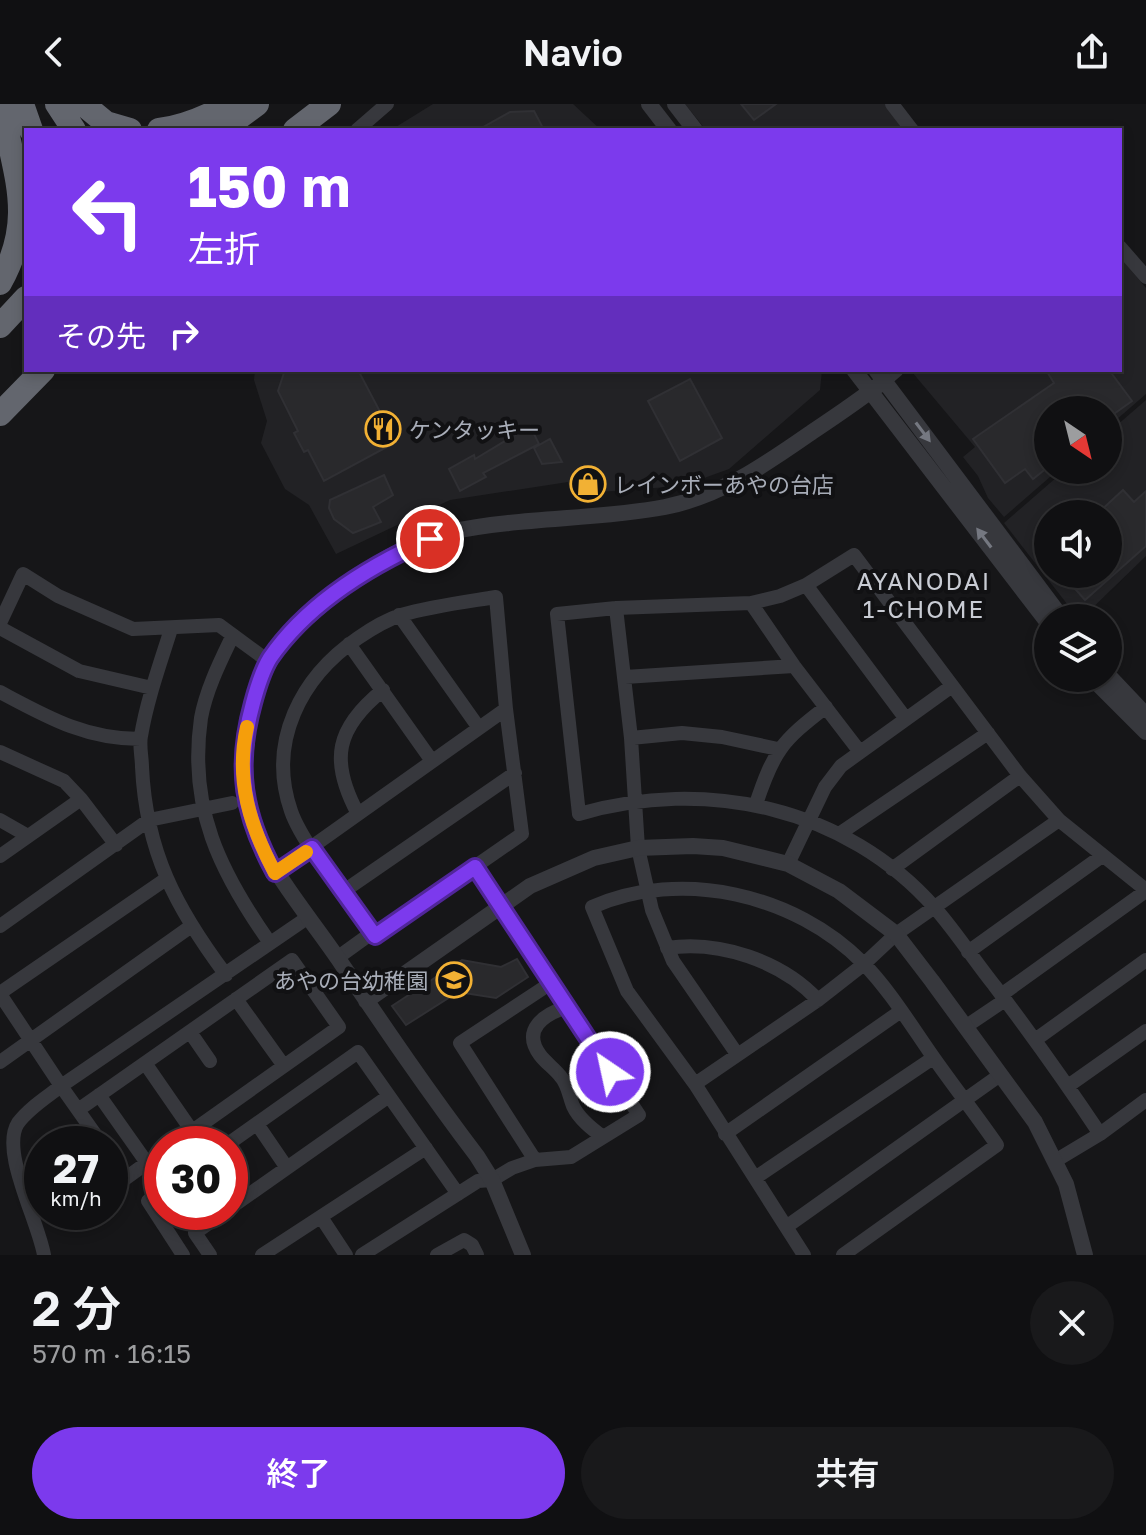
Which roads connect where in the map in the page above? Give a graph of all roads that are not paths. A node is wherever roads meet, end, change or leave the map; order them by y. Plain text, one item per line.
1 (2, 104) edge
2 (22, 104) edge
3 (57, 104) edge
4 (83, 104) edge
5 (230, 104) edge
6 (257, 104) edge
7 (329, 104) edge
8 (387, 104) edge
9 (649, 104) edge
10 (675, 104) edge
11 (892, 104) edge
12 (30, 128) edge
13 (73, 128) edge
14 (123, 128) edge
15 (173, 128) edge
16 (225, 128) edge
17 (298, 128) edge
18 (359, 128) edge
19 (667, 128) edge
20 (693, 128) edge
21 (910, 128) edge
22 (1122, 249) edge
23 (1146, 277) edge
24 (0, 283) edge
25 (24, 300) edge
26 (0, 326) edge
27 (41, 372) edge
28 (856, 372) edge
29 (886, 374) edge
30 (871, 392) junction
31 (0, 414) edge
32 (806, 585) junction
33 (751, 603) junction
34 (1052, 604) edge
35 (1034, 605) edge
36 (616, 608) junction
37 (399, 615) junction
38 (0, 626) edge
39 (171, 629) junction
40 (232, 637) junction
41 (349, 644) junction
42 (268, 661) junction
43 (794, 666) junction
44 (625, 677) junction
45 (952, 686) junction
46 (152, 688) junction
47 (383, 690) junction
48 (1122, 690) edge
49 (0, 692) edge
50 (1106, 692) edge
51 (826, 707) junction
52 (506, 709) junction
53 (1146, 715) edge
54 (906, 719) junction
55 (479, 728) junction
56 (1146, 732) edge
57 (988, 733) junction
58 (631, 738) junction
59 (140, 739) junction
60 (778, 749) junction
61 (0, 752) edge
62 (860, 752) junction
63 (432, 761) junction
64 (515, 773) junction
65 (1020, 776) junction
66 (81, 799) junction
67 (636, 802) junction
68 (232, 803) dead end
69 (756, 804) junction
70 (204, 809) junction
71 (358, 814) junction
72 (808, 819) junction
73 (0, 820) edge
74 (149, 820) junction
75 (1059, 820) junction
76 (839, 834) junction
77 (28, 836) junction
78 (116, 845) junction
79 (312, 848) junction
80 (638, 848) junction
81 (0, 856) edge
82 (1102, 856) junction
83 (788, 864) junction
84 (475, 867) junction
85 (892, 869) junction
86 (275, 873) junction
87 (166, 879) junction
88 (1146, 890) edge
89 (344, 891) junction
90 (648, 892) junction
91 (502, 905) junction
92 (934, 907) junction
93 (307, 918) junction
94 (0, 926) edge
95 (190, 927) junction
96 (373, 932) junction
97 (896, 934) junction
98 (270, 943) junction
99 (667, 948) junction
100 (968, 952) junction
101 (337, 958) junction
102 (1146, 960) edge
103 (864, 964) junction
104 (226, 975) junction
105 (551, 983) junction
106 (0, 994) edge
107 (1003, 998) junction
108 (236, 999) junction
109 (818, 1000) junction
110 (366, 1001) junction
111 (567, 1007) junction
112 (901, 1011) junction
113 (965, 1027) junction
114 (1146, 1031) edge
115 (190, 1032) junction
116 (1035, 1040) junction
117 (31, 1041) junction
118 (737, 1054) junction
119 (933, 1058) junction
120 (210, 1061) dead end
121 (0, 1062) edge
122 (145, 1063) junction
123 (284, 1066) junction
124 (1000, 1075) junction
125 (695, 1084) junction
126 (61, 1086) junction
127 (1068, 1086) junction
128 (99, 1095) junction
129 (389, 1096) junction
130 (966, 1100) junction
131 (1146, 1100) edge
132 (78, 1110) junction
133 (257, 1124) junction
134 (89, 1126) edge
135 (189, 1126) edge
136 (199, 1126) edge
137 (248, 1130) edge
138 (725, 1134) junction
139 (1100, 1134) junction
140 (603, 1137) junction
141 (426, 1148) junction
142 (144, 1159) edge
143 (535, 1160) junction
144 (1055, 1161) junction
145 (287, 1168) junction
146 (755, 1178) junction
147 (492, 1180) junction
148 (458, 1194) junction
149 (248, 1195) edge
150 (321, 1217) junction
151 (786, 1227) junction
152 (167, 1230) edge
153 (199, 1230) edge
154 (44, 1255) edge
155 (183, 1255) edge
156 (210, 1255) edge
157 (262, 1255) edge
158 (346, 1255) edge
159 (362, 1255) edge
160 (437, 1255) edge
161 (477, 1255) edge
162 (523, 1255) edge
163 (804, 1255) edge
164 (843, 1255) edge
165 (1085, 1255) edge

1 - 24 highway
2 - 12 highway
3 - 13 highway
4 - 14 highway
5 - 15 highway
6 - 16 highway
7 - 17 highway
8 - 18 street
9 - 19 street
10 - 20 street
11 - 21 street
22 - 23 street
25 - 26 highway
27 - 31 highway
28 - 30 street
29 - 30 street
29 -> 34 street
35 -> 30 street
30 - 42 street
32 - 33 street
32 - 45 street
32 - 54 street
33 - 36 street
33 - 43 street
36 - 44 street
36 - 67 street
37 - 41 street
37 - 52 street
37 - 55 street
38 - 39 street
38 - 46 street
39 - 40 street
39 - 46 street
40 - 42 street
40 - 70 street
41 - 47 street
41 - 79 street
42 - 86 street
43 - 44 street
43 - 51 street
44 - 58 street
45 - 54 street
45 - 57 street
46 - 59 street
47 - 63 street
47 - 71 street
48 - 53 street
49 - 59 street
50 - 56 street
51 - 60 street
51 - 62 street
52 - 55 street
52 - 64 street
54 - 62 street
55 - 63 street
57 - 65 street
57 - 76 street
58 - 60 street
58 - 67 street
59 - 74 street
60 - 69 street
61 - 66 street
62 - 72 street
63 - 71 street
64 - 84 street
64 - 89 street
65 - 75 street
65 - 85 street
66 - 77 street
66 - 78 street
67 - 69 street
67 - 80 street
68 - 70 street
69 - 72 street
70 - 74 street
70 - 98 street
71 - 79 street
72 - 76 street
72 - 83 street
73 - 77 street
74 - 78 street
74 - 87 street
75 - 82 street
75 - 92 street
76 - 85 street
77 - 81 street
78 - 94 street
79 - 86 street
79 - 89 street
80 - 83 street
80 - 90 street
80 - 91 street
82 - 88 street
82 - 100 street
83 - 97 street
84 - 91 street
84 - 96 street
85 - 92 street
86 - 93 street
87 - 95 street
87 - 106 street
88 - 107 street
89 - 96 street
90 - 99 street
90 - 103 street
90 - 125 street
91 - 105 street
91 - 110 street
92 - 97 street
92 - 100 street
93 - 98 street
93 - 101 street
95 - 104 street
95 - 117 street
96 - 101 street
97 - 103 street
97 - 113 street
98 - 104 street
99 - 109 street
99 - 118 street
100 - 107 street
101 - 110 street
102 - 116 street
103 - 109 street
103 - 112 street
104 - 126 street
105 - 111 street
105 - 143 street
106 - 117 street
107 - 113 street
107 - 116 street
108 - 115 street
108 - 123 street
108 - 123 street
109 - 118 street
110 - 147 street
111 - 140 street
111 - 140 street
112 - 119 street
112 - 138 street
113 - 124 street
114 - 127 street
115 - 120 street
115 - 122 street
116 - 127 street
117 - 121 street
117 - 126 street
118 - 125 street
119 - 130 street
119 - 146 street
122 - 128 street
122 - 135 street
123 - 136 street
124 - 130 street
124 - 144 street
125 - 138 street
126 - 132 street
126 - 154 street
127 - 139 street
128 - 132 street
128 - 142 street
129 - 133 street
129 - 141 street
129 - 145 street
130 - 151 street
130 - 164 street
131 - 139 street
132 - 134 street
133 - 137 street
133 - 145 street
138 - 146 street
139 - 144 street
140 - 143 street
141 - 148 street
141 - 150 street
143 - 147 street
144 - 165 street
145 - 149 street
146 - 151 street
147 - 148 street
147 - 162 street
148 - 159 street
150 - 157 street
150 - 158 street
151 - 163 street
152 - 155 street
153 - 156 street
160 - 161 street

